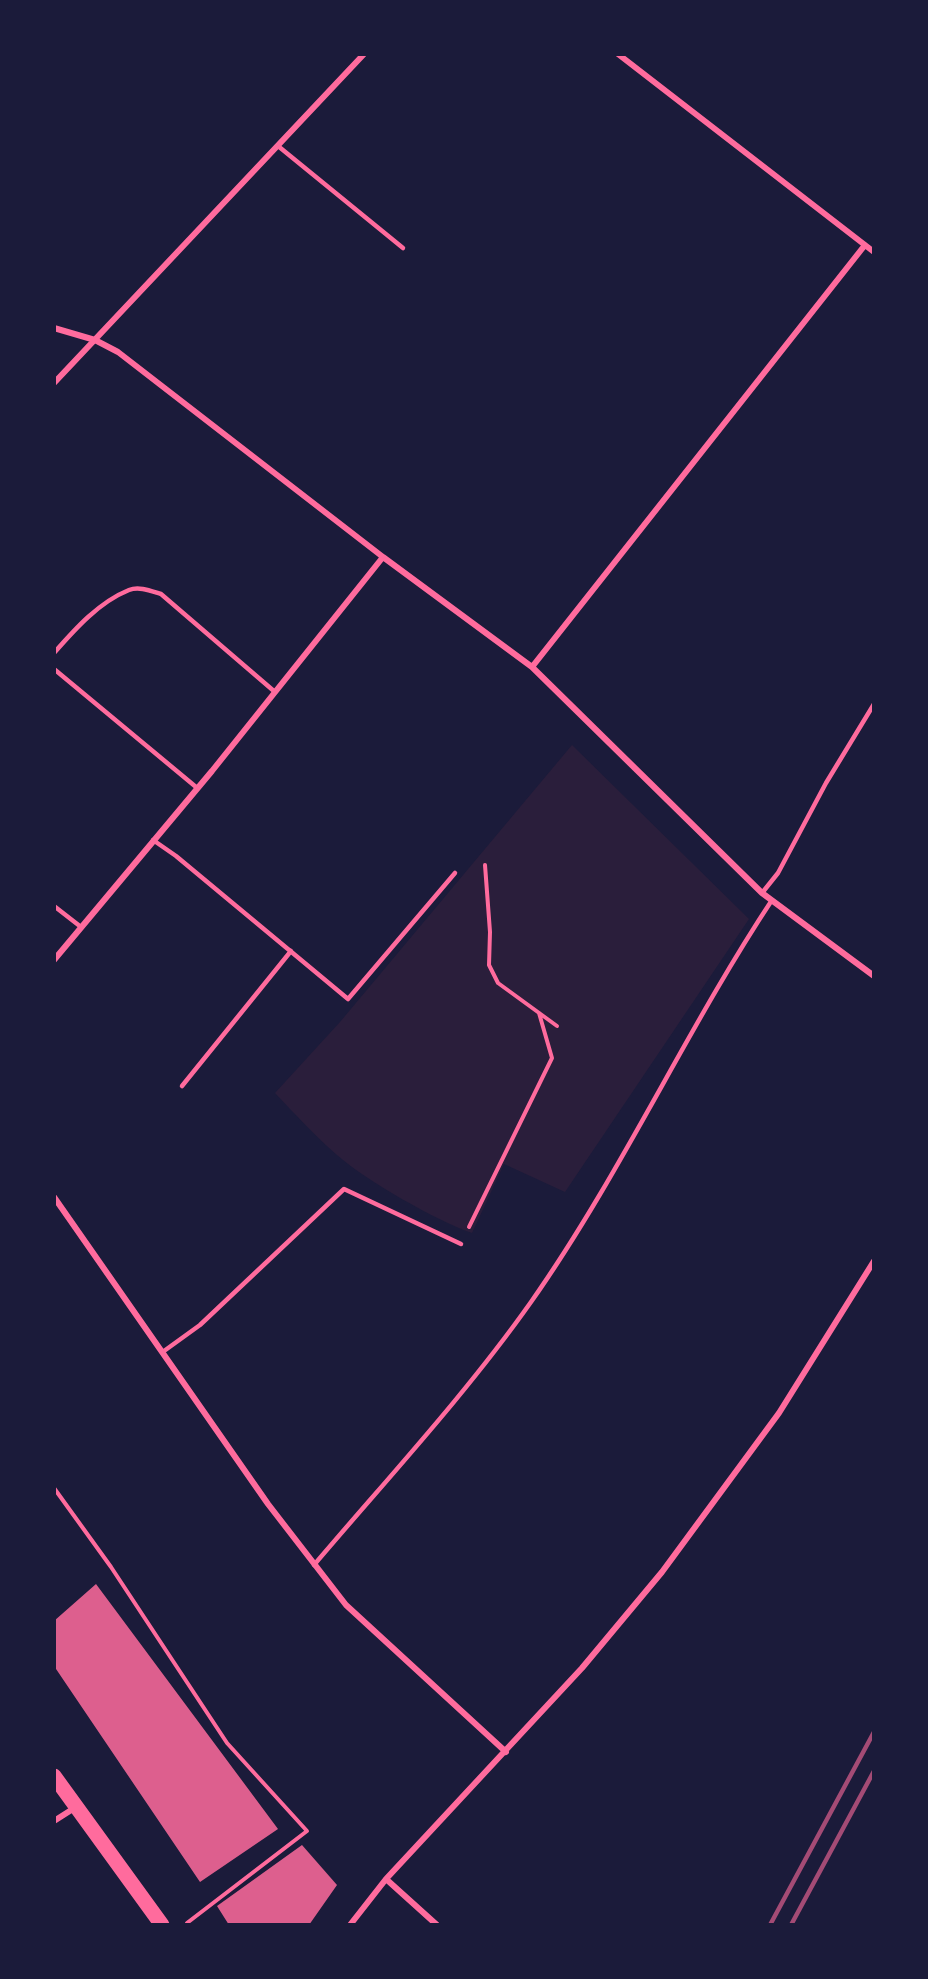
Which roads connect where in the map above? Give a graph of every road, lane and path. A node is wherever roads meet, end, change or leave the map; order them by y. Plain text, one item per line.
1 (363, 54) edge
2 (618, 54) edge
3 (278, 146) junction
4 (865, 245) junction
5 (404, 248) dead end
6 (874, 252) edge
7 (54, 328) edge
8 (96, 340) junction
9 (54, 383) edge
10 (383, 557) junction
11 (54, 653) edge
12 (532, 667) junction
13 (54, 669) edge
14 (275, 692) junction
15 (874, 704) edge
16 (196, 787) junction
17 (153, 840) junction
18 (485, 865) dead end
19 (455, 873) dead end
20 (762, 893) junction
21 (772, 900) junction
22 (54, 906) edge
23 (81, 927) junction
24 (291, 951) junction
25 (54, 960) edge
26 (874, 976) edge
27 (539, 1013) junction
28 (557, 1026) dead end
29 (182, 1086) dead end
30 (54, 1197) edge
31 (461, 1244) joint
32 (874, 1261) edge
33 (164, 1351) junction
34 (54, 1488) edge
35 (314, 1565) junction
36 (506, 1752) junction
37 (54, 1776) edge
38 (76, 1807) junction
39 (54, 1821) edge
40 (386, 1879) junction
41 (162, 1925) edge
42 (184, 1925) edge
43 (350, 1925) edge
44 (437, 1925) edge

1 - 3 street
2 - 4 street
3 - 5 lane
3 - 8 street
4 - 6 street
4 - 12 street
7 - 8 street
8 - 9 street
8 - 10 street
10 - 12 street
10 - 14 street
11 - 14 lane
12 - 20 street
13 - 16 lane
14 - 16 street
15 - 20 lane
16 - 17 street
17 - 23 street
17 - 24 lane
18 - 27 path
19 - 24 lane
20 - 21 street
21 - 26 street
21 - 35 lane
22 - 23 lane
23 - 25 street
24 - 29 lane
27 - 28 path
27 - 31 path
30 - 33 street
31 - 33 lane
32 - 36 street
33 - 35 street
34 - 42 path
35 - 36 street
36 - 40 street
37 - 38 main road
38 - 39 street
38 - 41 main road
40 - 43 street
40 - 44 street

